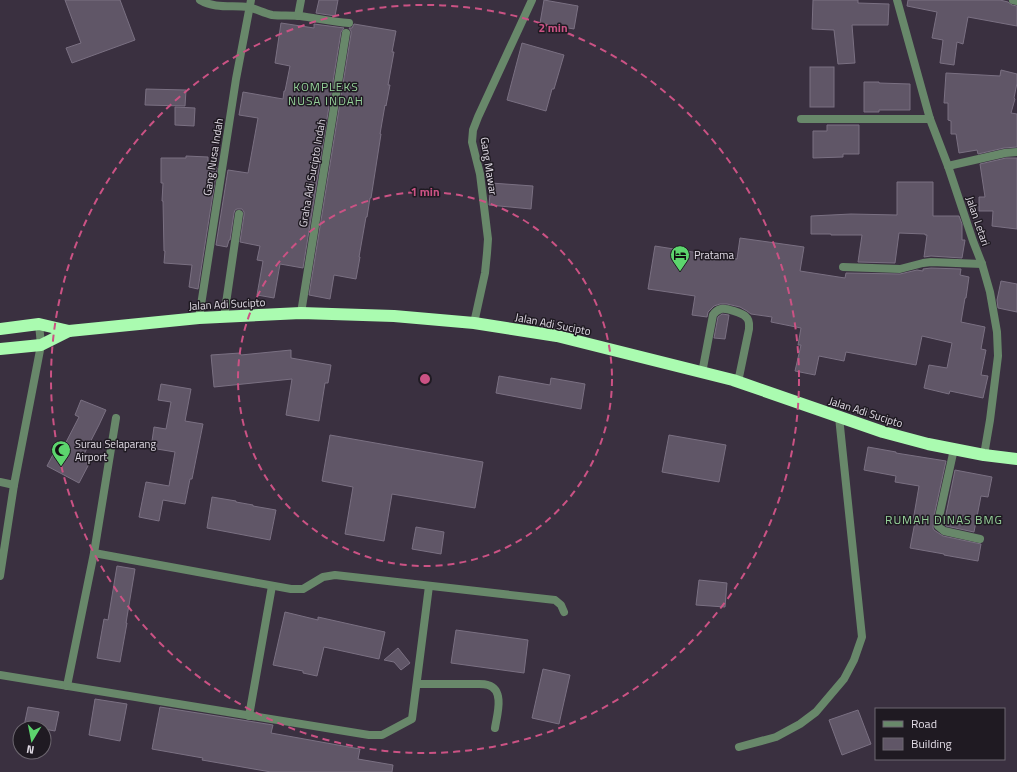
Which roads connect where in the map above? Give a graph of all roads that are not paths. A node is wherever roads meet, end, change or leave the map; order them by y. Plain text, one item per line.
1 (200, 0) edge
2 (301, 0) edge
3 (532, 0) edge
4 (897, 0) edge
5 (1013, 0) edge
6 (1017, 1) edge
7 (250, 4) edge
8 (298, 16) junction
9 (349, 23) dead end
10 (346, 33) dead end
11 (802, 119) dead end
12 (930, 119) junction
13 (1017, 152) edge
14 (948, 166) junction
15 (239, 214) dead end
16 (982, 264) junction
17 (843, 267) dead end
18 (301, 309) junction
19 (224, 317) junction
20 (199, 318) junction
21 (39, 324) junction
22 (474, 324) junction
23 (0, 329) edge
24 (69, 330) junction
25 (41, 345) junction
26 (0, 349) edge
27 (702, 372) junction
28 (738, 382) junction
29 (839, 417) junction
30 (116, 418) dead end
31 (954, 450) junction
32 (984, 455) junction
33 (1017, 459) edge
34 (0, 482) edge
35 (14, 485) junction
36 (4, 534) edge
37 (980, 539) dead end
38 (94, 553) junction
39 (0, 576) edge
40 (272, 586) junction
41 (429, 586) junction
42 (564, 612) dead end
43 (0, 675) edge
44 (417, 684) junction
45 (67, 686) junction
46 (249, 716) junction
47 (495, 728) dead end
48 (739, 747) dead end

1 - 7 street
2 - 8 street
3 - 22 street, Gang Mawar
4 - 12 street, Jalan Letari
5 - 6 street
7 - 8 street
7 - 20 street, Gang Nusa Indah
8 - 9 street
10 - 18 street, Graha Adi Sucipto Indah
11 - 12 street
12 - 14 street, Jalan Letari
13 - 14 street
14 - 16 street, Jalan Letari
15 - 19 street
16 - 17 street
16 - 32 street, Jalan Letari
18 - 19 highway, Jalan Adi Sucipto
18 - 22 highway, Jalan Adi Sucipto
19 - 20 highway, Jalan Adi Sucipto
20 - 24 highway, Jalan Adi Sucipto
21 - 23 highway, Jalan Adi Sucipto
21 - 24 highway, Jalan Adi Sucipto
21 - 25 street
22 - 27 highway, Jalan Adi Sucipto
24 - 25 highway, Jalan Adi Sucipto
25 - 26 highway, Jalan Adi Sucipto
25 - 35 street
27 - 28 highway, Jalan Adi Sucipto
27 - 28 street
28 - 29 highway, Jalan Adi Sucipto
29 - 31 highway, Jalan Adi Sucipto
29 - 48 street
30 - 38 street
31 - 32 highway, Jalan Adi Sucipto
31 - 37 street
32 - 33 highway, Jalan Adi Sucipto
34 - 35 street
35 - 36 street
36 - 39 street
38 - 40 street
38 - 45 street
40 - 41 street
40 - 46 street
41 - 42 street
41 - 44 street
43 - 45 street
44 - 46 street
44 - 47 street
45 - 46 street

